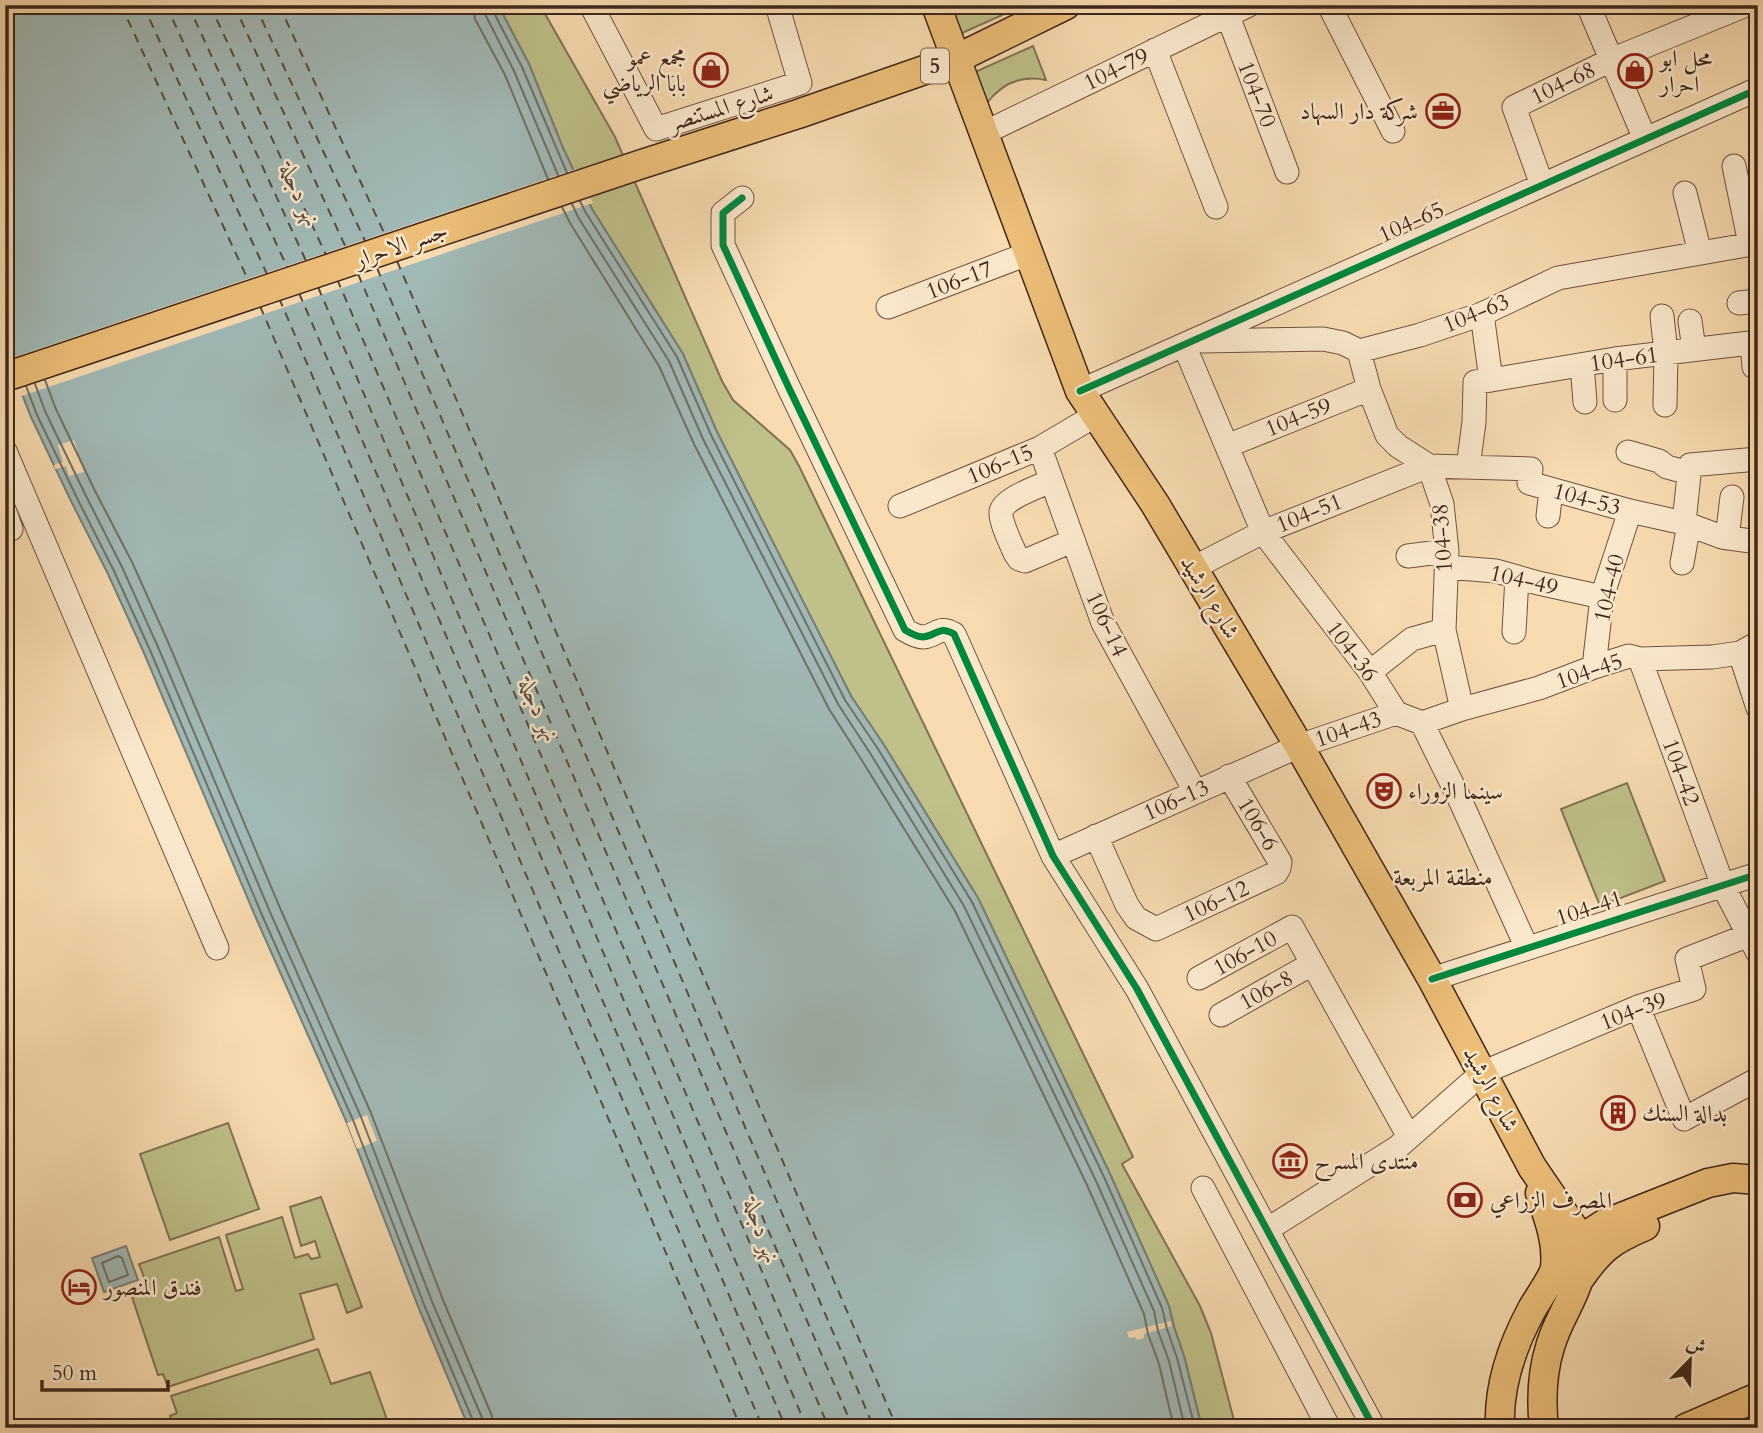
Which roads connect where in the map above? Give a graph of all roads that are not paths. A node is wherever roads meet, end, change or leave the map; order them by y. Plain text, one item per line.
1 (591, 5) edge
2 (777, 5) edge
3 (936, 5) edge
4 (1066, 5) edge
5 (1248, 5) edge
6 (1329, 5) edge
7 (1588, 5) edge
8 (1746, 5) edge
9 (1228, 16) junction
10 (1155, 50) junction
11 (956, 59) junction
12 (1611, 60) junction
13 (1758, 89) edge
14 (1393, 131) dead end
15 (984, 133) junction
16 (1645, 139) junction
17 (1734, 166) dead end
18 (1287, 172) dead end
19 (1542, 185) junction
20 (1685, 193) dead end
21 (742, 198) dead end
22 (1750, 200) edge
23 (1216, 207) dead end
24 (1754, 244) edge
25 (1030, 253) junction
26 (1700, 253) junction
27 (888, 307) dead end
28 (1482, 314) junction
29 (1662, 316) dead end
30 (1690, 321) dead end
31 (1755, 342) edge
32 (1188, 343) junction
33 (1694, 349) junction
34 (1359, 351) junction
35 (1666, 353) junction
36 (1615, 359) junction
37 (1582, 365) junction
38 (1754, 367) dead end
39 (5, 377) edge
40 (1491, 380) junction
41 (1369, 389) junction
42 (1080, 391) junction
43 (1615, 400) dead end
44 (1584, 402) dead end
45 (1665, 405) dead end
46 (1096, 415) junction
47 (1227, 446) junction
48 (1040, 447) junction
49 (5, 451) edge
50 (1628, 452) dead end
51 (1758, 459) edge
52 (1429, 466) junction
53 (1468, 467) junction
54 (1689, 473) junction
55 (1051, 481) junction
56 (1551, 490) junction
57 (1732, 497) dead end
58 (900, 506) dead end
59 (1630, 511) junction
60 (1548, 516) dead end
61 (1686, 524) junction
62 (1263, 532) junction
63 (1727, 538) junction
64 (1072, 541) junction
65 (1758, 542) edge
66 (1408, 556) dead end
67 (1446, 559) junction
68 (1682, 563) dead end
69 (1193, 568) junction
70 (1517, 577) junction
71 (1602, 597) junction
72 (1444, 630) junction
73 (1514, 632) dead end
74 (1749, 648) edge
75 (1640, 659) junction
76 (1594, 667) junction
77 (1370, 673) junction
78 (1758, 708) edge
79 (1462, 709) junction
80 (1396, 713) junction
81 (1422, 723) junction
82 (1299, 746) junction
83 (1229, 776) junction
84 (1195, 791) junction
85 (1096, 836) junction
86 (1053, 856) junction
87 (1276, 873) joint
88 (1749, 874) edge
89 (1723, 886) junction
90 (1753, 944) edge
91 (217, 948) dead end
92 (1527, 948) junction
93 (1312, 964) junction
94 (1199, 978) dead end
95 (1432, 979) junction
96 (1638, 1007) junction
97 (1221, 1015) dead end
98 (1482, 1073) junction
99 (1758, 1079) edge
100 (1409, 1137) junction
101 (1532, 1167) junction
102 (1758, 1180) edge
103 (1203, 1188) dead end
104 (1758, 1194) edge
105 (1554, 1200) junction
106 (1616, 1220) junction
107 (1268, 1229) junction
108 (1581, 1239) junction
109 (1293, 1276) junction
110 (1563, 1282) junction
111 (1257, 1293) junction
112 (1758, 1397) edge
113 (1758, 1418) edge
114 (1329, 1428) edge
115 (1374, 1428) edge
116 (1500, 1428) edge
117 (1544, 1428) edge
118 (1686, 1428) edge
119 (1736, 1428) edge

1 - 2 street, شارع المستنصر
3 - 11 main road, شارع الرشيد
4 - 11 main road, 5
5 - 9 street, 104-79
6 - 14 street
7 - 12 street
8 - 12 street
9 - 10 street, 104-79
9 - 18 street, 104-70
10 - 15 street, 104-79
10 - 23 street
11 - 15 main road, شارع الرشيد
11 - 39 main road, جسر الاحرار / 5
12 - 16 street
12 - 19 street, 104-68
13 - 16 street, 104-65
15 - 25 main road, شارع الرشيد
16 - 19 street, 104-65
17 - 22 street
19 - 32 street, 104-65
20 - 26 street
21 - 86 street
22 - 24 street
24 - 26 street, 104-63
25 - 27 street, 106-17
25 - 42 main road, شارع الرشيد
26 - 28 street, 104-63
28 - 34 street, 104-63
28 - 40 street
29 - 35 street
30 - 33 street
31 - 33 street, 104-61
31 - 38 street
32 - 34 street
32 - 42 street, 104-65
32 - 47 street, 104-36
33 - 35 street, 104-61
34 - 41 street
35 - 36 street, 104-61
35 - 45 street
36 - 37 street, 104-61
36 - 43 street
37 - 40 street, 104-61
37 - 44 street
40 - 53 street
41 - 47 street, 104-59
41 - 52 street
42 - 46 main road, شارع الرشيد
46 - 48 street, 106-15
46 - 69 main road, شارع الرشيد
47 - 62 street, 104-36
48 - 55 street, 106-14
48 - 58 street, 106-15
49 - 91 street
50 - 54 street
51 - 54 street
52 - 53 street, 104-53
52 - 62 street, 104-51
52 - 67 street, 104-38
53 - 56 street, 104-53
54 - 61 street
55 - 64 street, 106-14
55 - 64 street
56 - 59 street, 104-53
56 - 60 street
57 - 63 street
59 - 61 street, 104-53
59 - 71 street, 104-40
61 - 63 street, 104-53
61 - 68 street
62 - 69 street, 104-51
62 - 77 street, 104-36
63 - 65 street, 104-53
64 - 84 street, 106-14
66 - 67 street, 104-49
67 - 70 street, 104-49
67 - 72 street, 104-38
69 - 82 main road, شارع الرشيد
70 - 71 street, 104-49
70 - 73 street
71 - 76 street, 104-40
72 - 77 street
72 - 79 street, 104-38
74 - 75 street, 104-45
74 - 78 street
75 - 76 street, 104-45
75 - 89 street, 104-42
76 - 79 street, 104-45
77 - 80 street, 104-36
79 - 81 street, 104-45
80 - 81 street
80 - 82 street, 104-43
81 - 92 street
82 - 83 street, 106-13
82 - 95 main road, شارع الرشيد
83 - 84 street, 106-13
83 - 87 street, 106-6
84 - 85 street, 106-13
85 - 86 street, 106-13
85 - 87 street, 106-12
86 - 107 street
88 - 89 street, 104-41
89 - 90 street, 104-42
89 - 92 street, 104-41
90 - 96 street, 104-39
92 - 95 street, 104-41
93 - 94 street, 106-10
93 - 97 street, 106-8
93 - 100 street
95 - 98 main road, شارع الرشيد
96 - 98 street, 104-39
96 - 99 street
98 - 100 street, 104-39
98 - 101 main road, شارع الرشيد
100 - 107 street, 104-39
101 - 105 main road, شارع الرشيد
101 - 110 main road, شارع الرشيد
102 - 106 main road, شارع الرشيد
103 - 111 street
104 - 110 main road
105 - 106 main road
105 - 108 main road, شارع الرشيد
106 - 108 main road, شارع الرشيد
107 - 109 street
108 - 110 main road, شارع الرشيد
109 - 111 street
109 - 115 street
110 - 116 main road, شارع الرشيد
110 - 117 main road, شارع الرشيد
111 - 114 street
112 - 118 main road
113 - 119 main road

